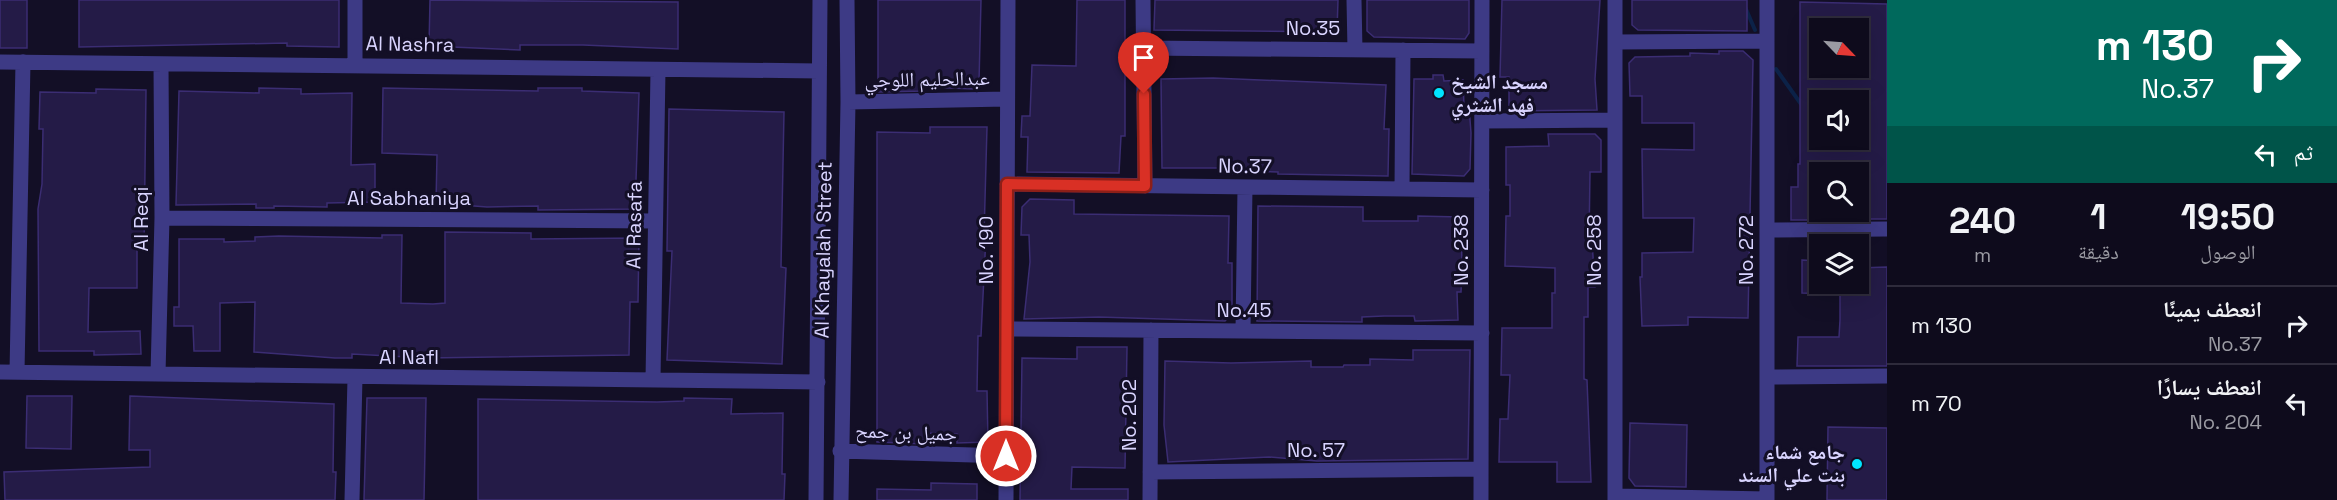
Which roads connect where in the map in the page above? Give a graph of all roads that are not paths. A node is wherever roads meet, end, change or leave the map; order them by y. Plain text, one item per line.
1 (355, 0) edge
2 (820, 0) edge
3 (847, 0) edge
4 (1008, 0) edge
5 (1143, 0) edge
6 (1354, 0) edge
7 (1482, 0) edge
8 (1615, 0) edge
9 (1767, 0) edge
10 (1767, 41) junction
11 (1615, 42) junction
12 (1144, 48) junction
13 (1355, 50) junction
14 (1402, 50) junction
15 (1482, 51) junction
16 (0, 62) edge
17 (23, 62) junction
18 (161, 64) junction
19 (355, 64) junction
20 (658, 70) junction
21 (819, 71) junction
22 (1007, 99) junction
23 (848, 102) junction
24 (1615, 120) junction
25 (1482, 121) junction
26 (820, 146) junction
27 (846, 156) junction
28 (1007, 184) junction
29 (1145, 186) junction
30 (1245, 187) junction
31 (1402, 189) junction
32 (1482, 190) junction
33 (162, 218) junction
34 (819, 219) junction
35 (655, 220) junction
36 (844, 221) junction
37 (1887, 229) edge
38 (1767, 230) junction
39 (1007, 329) junction
40 (1151, 330) junction
41 (1243, 331) junction
42 (1482, 333) junction
43 (0, 372) edge
44 (17, 372) junction
45 (158, 374) junction
46 (1887, 376) edge
47 (1767, 377) junction
48 (355, 378) junction
49 (653, 380) junction
50 (818, 382) junction
51 (840, 452) junction
52 (1006, 456) junction
53 (1481, 469) junction
54 (1150, 472) junction
55 (1615, 498) edge
56 (1767, 499) edge
57 (352, 500) edge
58 (816, 500) edge
59 (840, 500) edge
60 (1006, 500) edge
61 (1150, 500) edge
62 (1481, 500) edge

1 - 19 street
2 - 21 street, Al Khayalah Street
3 - 23 street, Al Khayalah Street
4 - 22 street, No. 190
5 - 12 street
6 - 13 street
7 - 15 street, No. 238
8 - 11 street, No. 258
9 - 10 street, No. 272
10 - 11 street
10 - 38 street, No. 272
11 - 24 street, No. 258
12 - 13 street, No.35
12 - 29 street
13 - 14 street, No.35
14 - 15 street, No.35
14 - 31 street
15 - 25 street, No. 238
16 - 17 street, Al Nashra
17 - 18 street, Al Nashra
17 - 44 street
18 - 19 street, Al Nashra
18 - 33 street, Al Reqi
19 - 20 street, Al Nashra
20 - 21 street, Al Nashra
20 - 35 street, Al Rasafa
21 - 26 street, Al Khayalah Street
22 - 23 street, عبدالحليم اللوجي
22 - 28 street, No. 190
23 - 27 street, Al Khayalah Street
24 - 25 street
24 - 55 street, No. 258
25 - 32 street, No. 238
26 - 27 street
26 - 34 street, Al Khayalah Street
27 - 36 street, Al Khayalah Street
28 - 29 street, No.37
28 - 39 street, No. 190
29 - 30 street, No.37
30 - 31 street, No.37
30 - 41 street
31 - 32 street, No.37
32 - 42 street, No. 238
33 - 35 street, Al Sabhaniya
33 - 45 street, Al Reqi
34 - 36 street
34 - 50 street, Al Khayalah Street
35 - 49 street, Al Rasafa
36 - 51 street, Al Khayalah Street
37 - 38 street
38 - 47 street, No. 272
39 - 40 street, No.45
39 - 52 street, No. 190
40 - 41 street, No.45
40 - 54 street, No. 202
41 - 42 street, No.45
42 - 53 street, No. 238
43 - 44 street, Al Nafl
44 - 45 street, Al Nafl
45 - 48 street, Al Nafl
46 - 47 street
47 - 56 street, No. 272
48 - 49 street, Al Nafl
48 - 57 street
49 - 50 street, Al Nafl
50 - 58 street, Al Khayalah Street
51 - 52 street, جميل بن جمح
51 - 59 street, Al Khayalah Street
52 - 60 street, No. 190
53 - 54 street, No. 57
53 - 62 street, No. 238
54 - 61 street, No. 202
55 - 56 street

